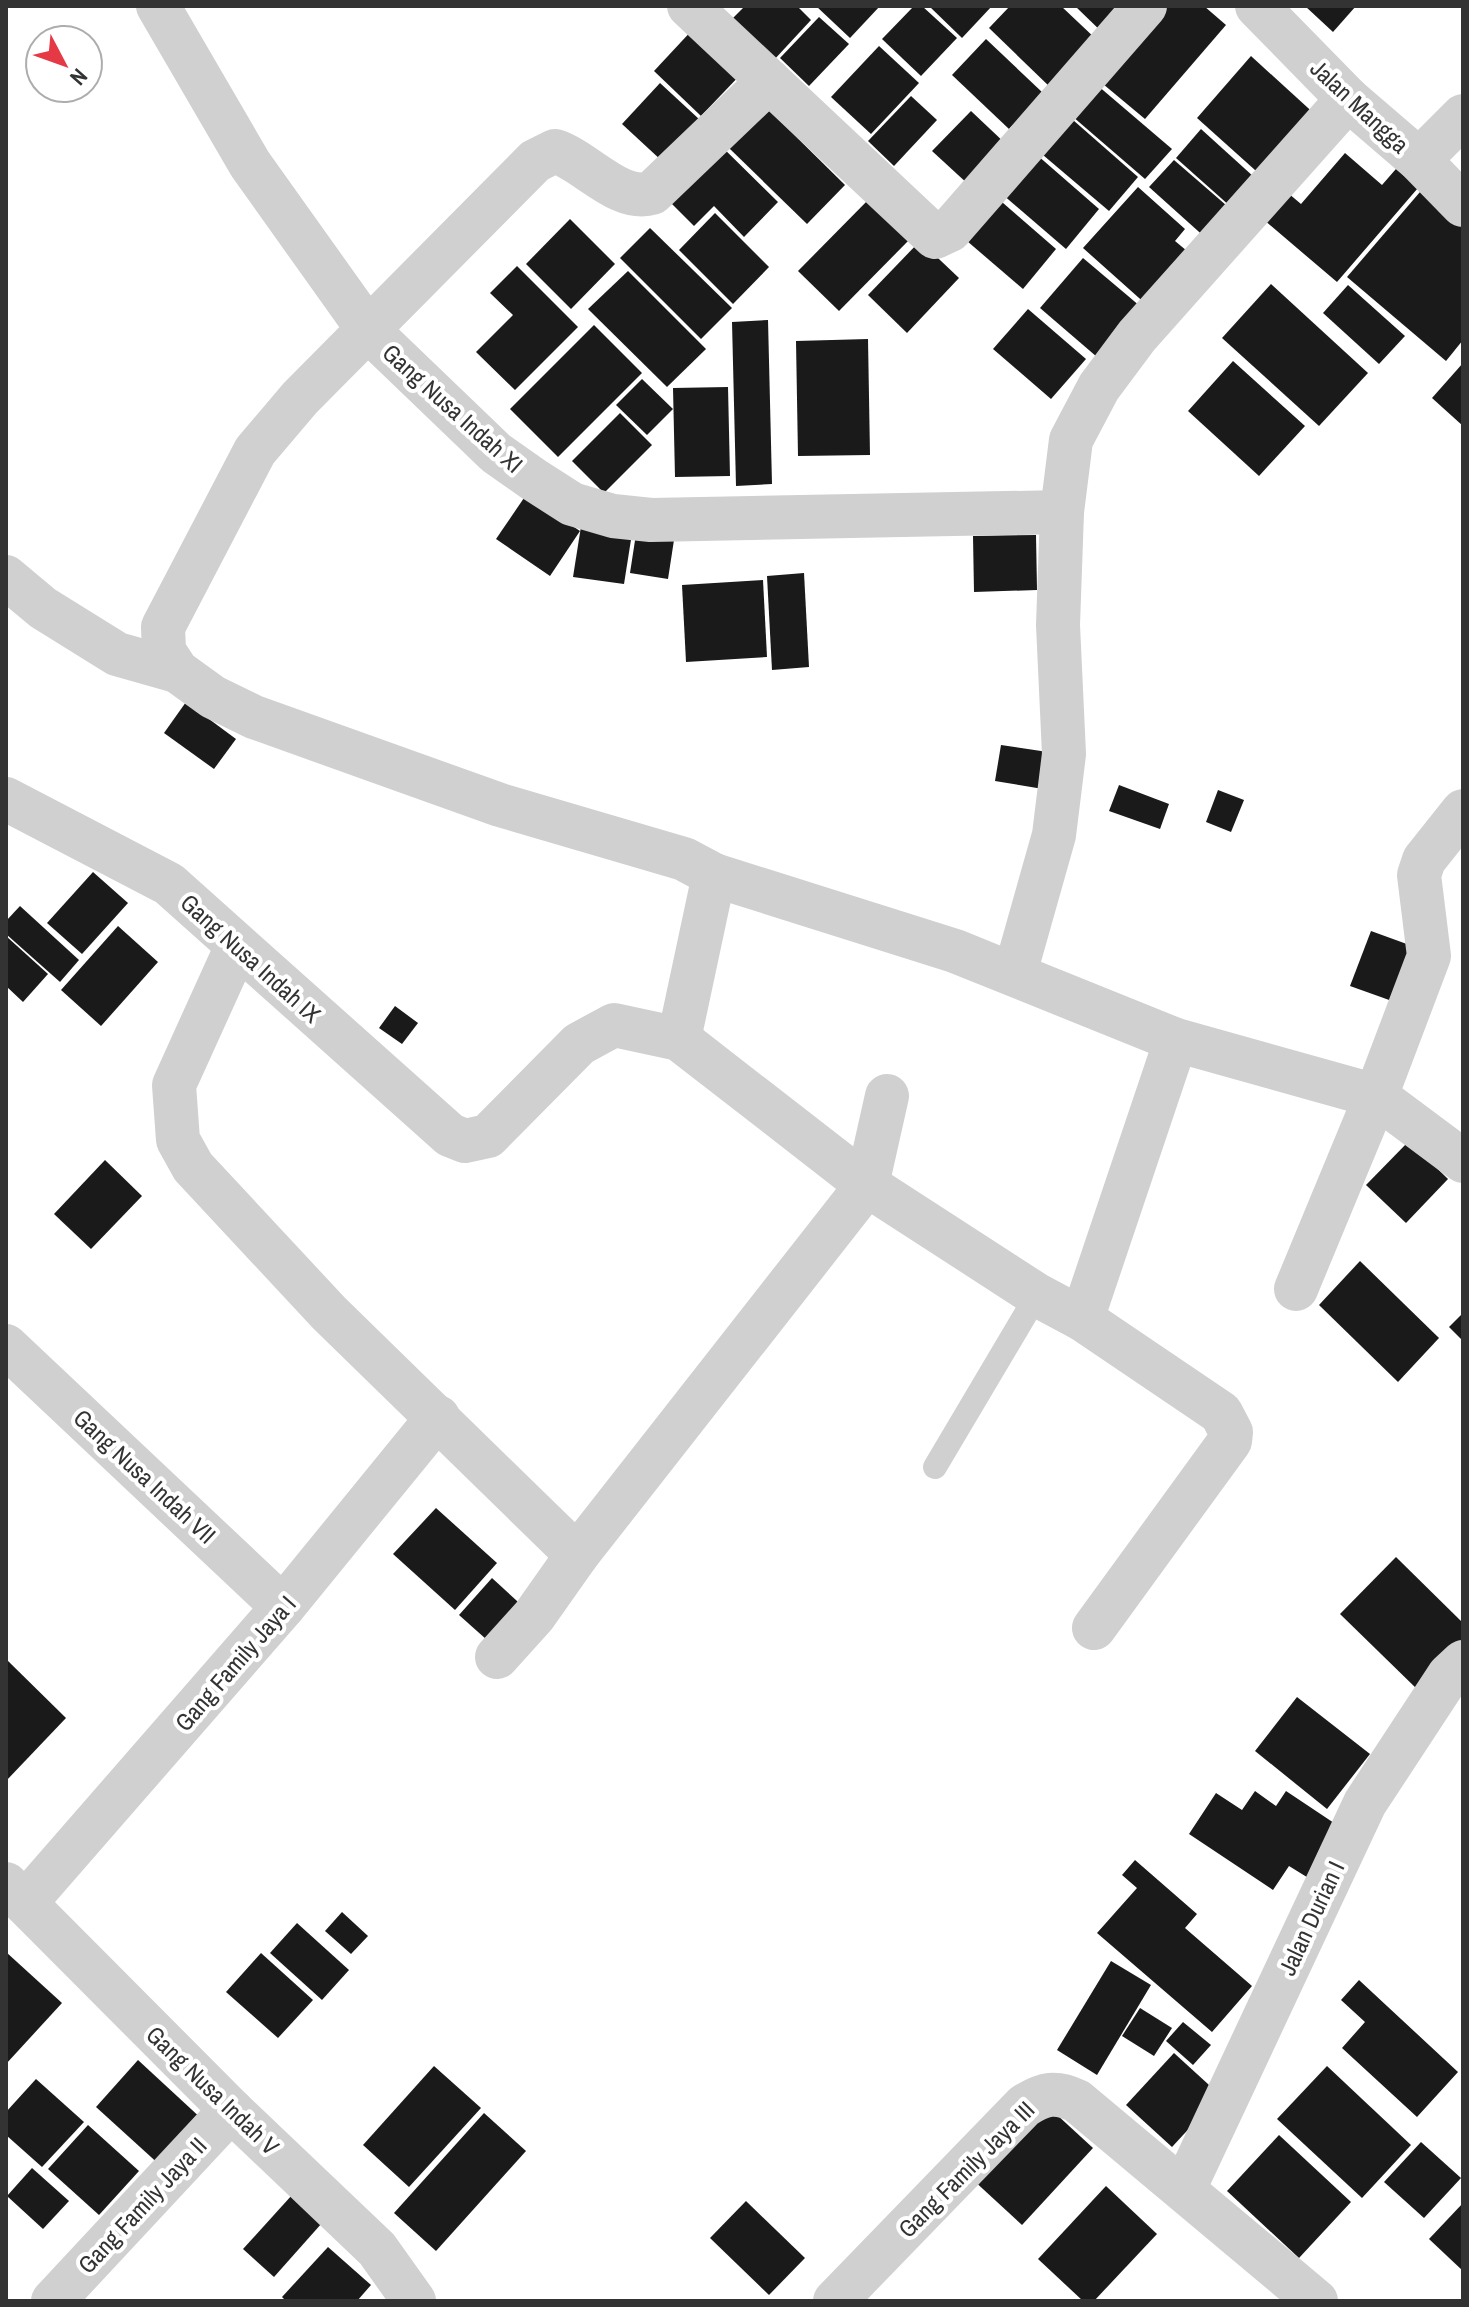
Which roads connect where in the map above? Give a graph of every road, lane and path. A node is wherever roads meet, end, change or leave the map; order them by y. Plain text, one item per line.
1 (158, 6) edge
2 (689, 6) edge
3 (1145, 6) edge
4 (1257, 6) edge
5 (769, 81) junction
6 (1348, 99) junction
7 (1463, 116) edge
8 (1419, 160) junction
9 (1463, 205) edge
10 (369, 331) junction
11 (1062, 512) junction
12 (6, 577) edge
13 (177, 671) junction
14 (6, 799) edge
15 (1463, 811) edge
16 (714, 875) junction
17 (237, 946) junction
18 (1015, 973) junction
19 (679, 1039) junction
20 (1176, 1040) junction
21 (887, 1096) dead end
22 (1376, 1096) junction
23 (1463, 1161) edge
24 (867, 1185) junction
25 (1296, 1289) dead end
26 (1037, 1295) junction
27 (1082, 1319) junction
28 (6, 1346) edge
29 (438, 1417) junction
30 (935, 1467) dead end
31 (577, 1555) junction
32 (283, 1607) junction
33 (1094, 1628) dead end
34 (497, 1657) dead end
35 (1463, 1662) edge
36 (15, 1894) edge
37 (231, 2110) junction
38 (1184, 2189) junction
39 (53, 2301) edge
40 (414, 2301) edge
41 (835, 2301) edge
42 (1316, 2301) edge

1 - 10 street, Gang Nusa Indah XI
2 - 5 street
3 - 5 street
4 - 6 street, Jalan Mangga
5 - 10 street
6 - 8 street, Jalan Mangga
6 - 11 street
7 - 8 street
8 - 9 street, Jalan Mangga
10 - 11 street, Gang Nusa Indah XI
10 - 13 street
11 - 18 street
12 - 13 street
13 - 16 street
14 - 17 street, Gang Nusa Indah IX
15 - 22 street
16 - 18 street
16 - 19 street
17 - 19 street, Gang Nusa Indah IX
17 - 29 street
18 - 20 street
19 - 24 street
20 - 22 street
20 - 27 street
21 - 24 street
22 - 23 street
22 - 25 street
24 - 26 street
24 - 31 street
26 - 27 street
26 - 30 lane
27 - 33 street
28 - 32 street, Gang Nusa Indah VII
29 - 31 street
29 - 32 street, Gang Family Jaya I
31 - 34 street
32 - 36 street, Gang Family Jaya I
35 - 38 street, Jalan Durian I
36 - 37 street, Gang Nusa Indah V
37 - 39 street, Gang Family Jaya II
37 - 40 street, Gang Nusa Indah V
38 - 41 street, Gang Family Jaya III
38 - 42 street

